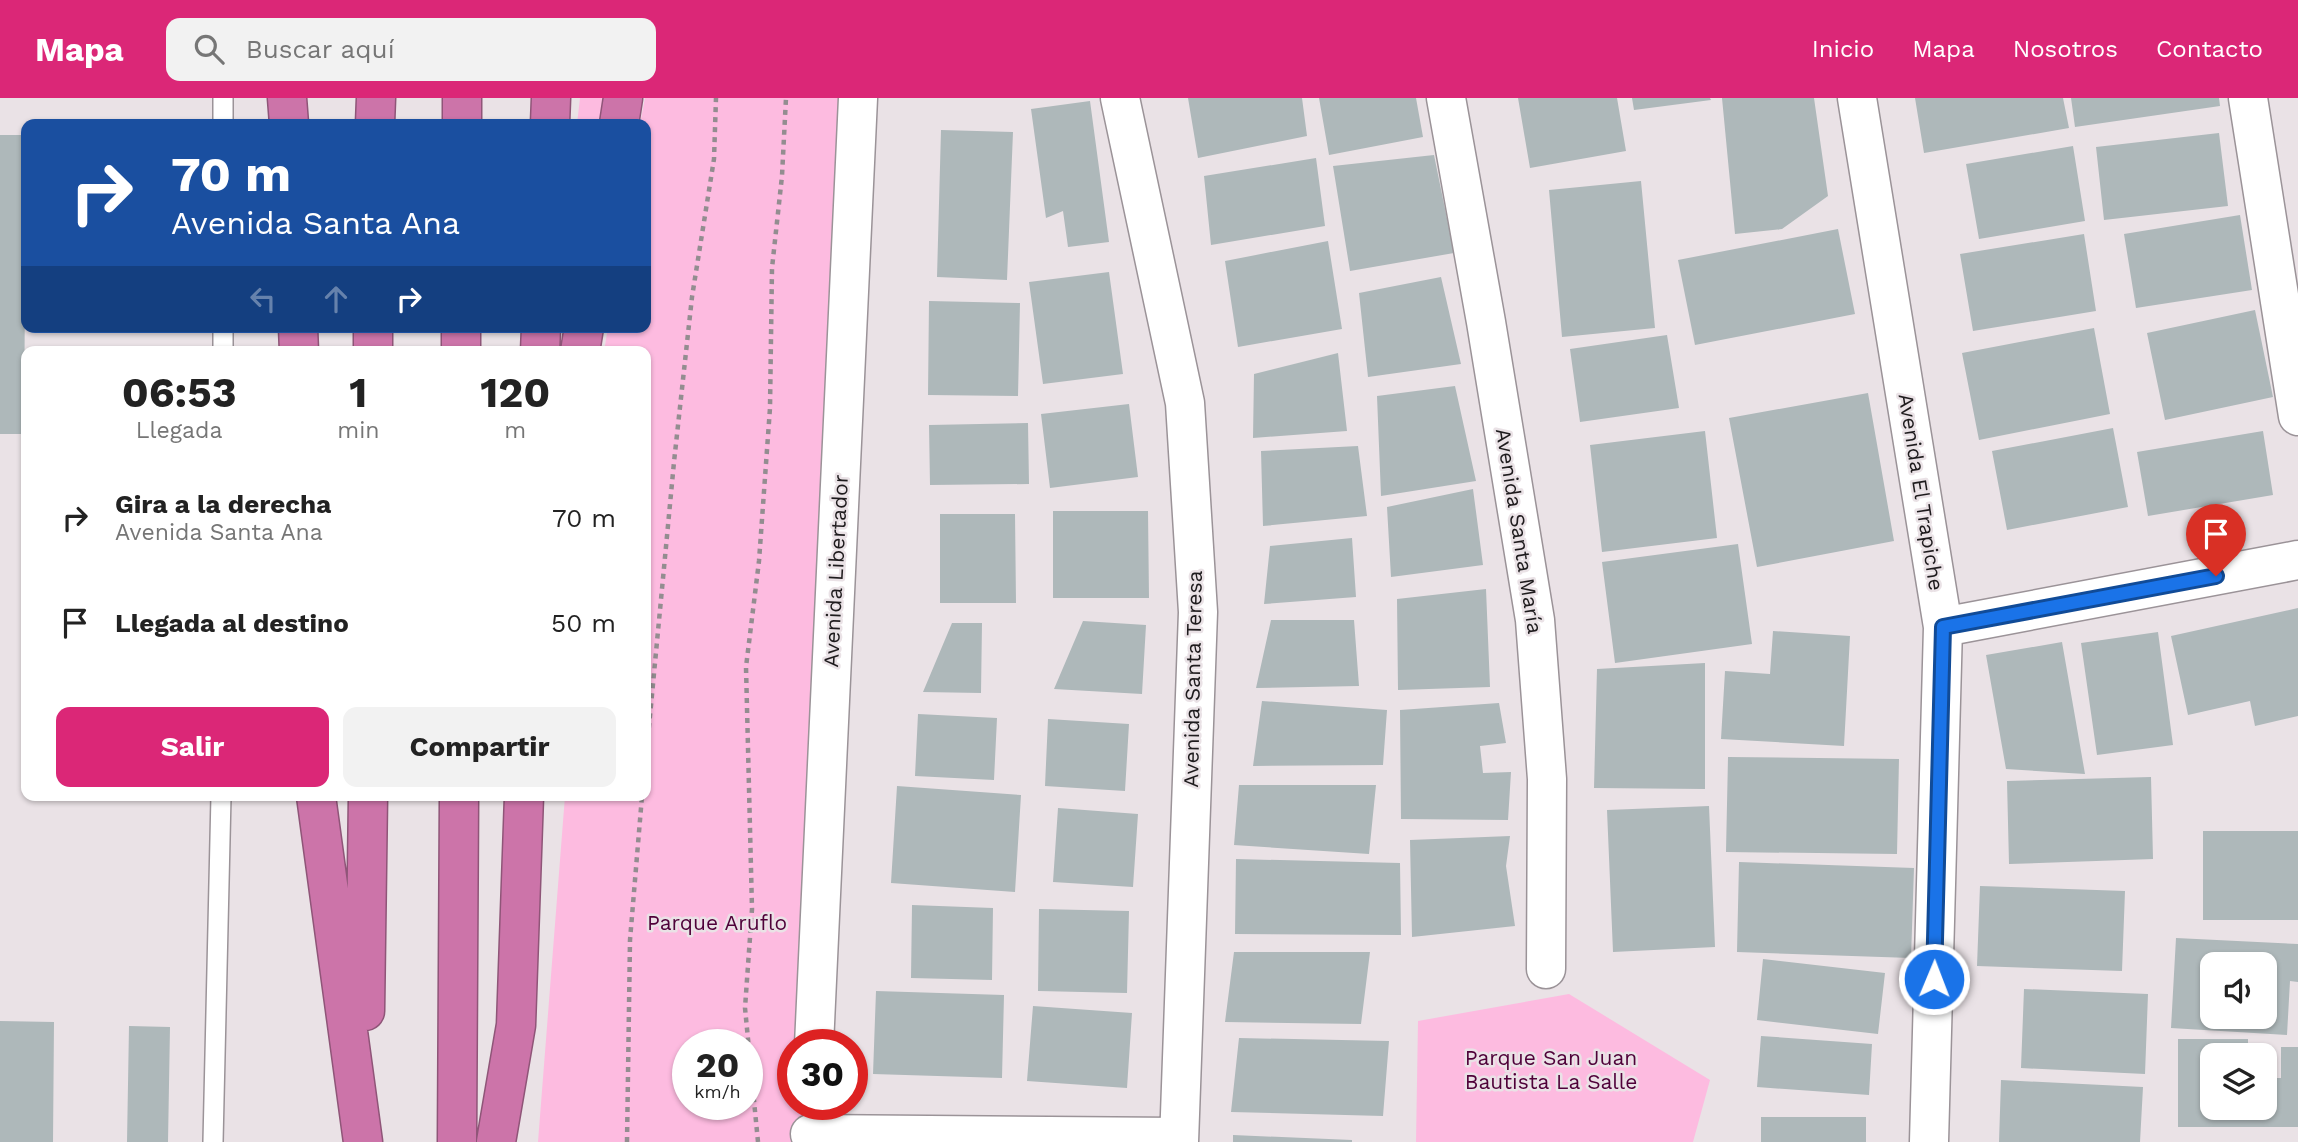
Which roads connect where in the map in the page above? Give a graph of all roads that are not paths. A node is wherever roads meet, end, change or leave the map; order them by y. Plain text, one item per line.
1 (223, 98) edge
2 (287, 98) edge
3 (376, 98) edge
4 (462, 98) edge
5 (551, 98) edge
6 (623, 98) edge
7 (858, 98) edge
8 (1119, 98) edge
9 (1446, 98) edge
10 (1857, 98) edge
11 (2248, 98) edge
12 (223, 119) edge
13 (289, 119) edge
14 (375, 119) edge
15 (462, 119) edge
16 (550, 119) edge
17 (620, 119) edge
18 (2298, 416) edge
19 (2298, 560) edge
20 (1943, 627) junction
21 (221, 801) edge
22 (317, 801) edge
23 (368, 801) edge
24 (459, 801) edge
25 (524, 801) edge
26 (1546, 969) dead end
27 (815, 1029) edge
28 (811, 1127) edge
29 (1179, 1139) edge
30 (214, 1142) edge
31 (364, 1142) edge
32 (457, 1142) edge
33 (496, 1142) edge
34 (1929, 1142) edge

1 - 12 lane
2 - 13 highway
3 - 14 highway
4 - 15 highway
5 - 16 highway
6 - 17 highway
7 - 27 street, Avenida Libertador
8 - 29 street, Avenida Santa Teresa
9 - 26 street, Avenida Santa María
10 - 20 street, Avenida El Trapiche
11 - 18 street
19 - 20 street
20 - 34 street, Avenida El Trapiche
21 - 30 lane
22 - 31 highway
23 - 31 highway
24 - 32 highway
25 - 33 highway
28 - 29 street

